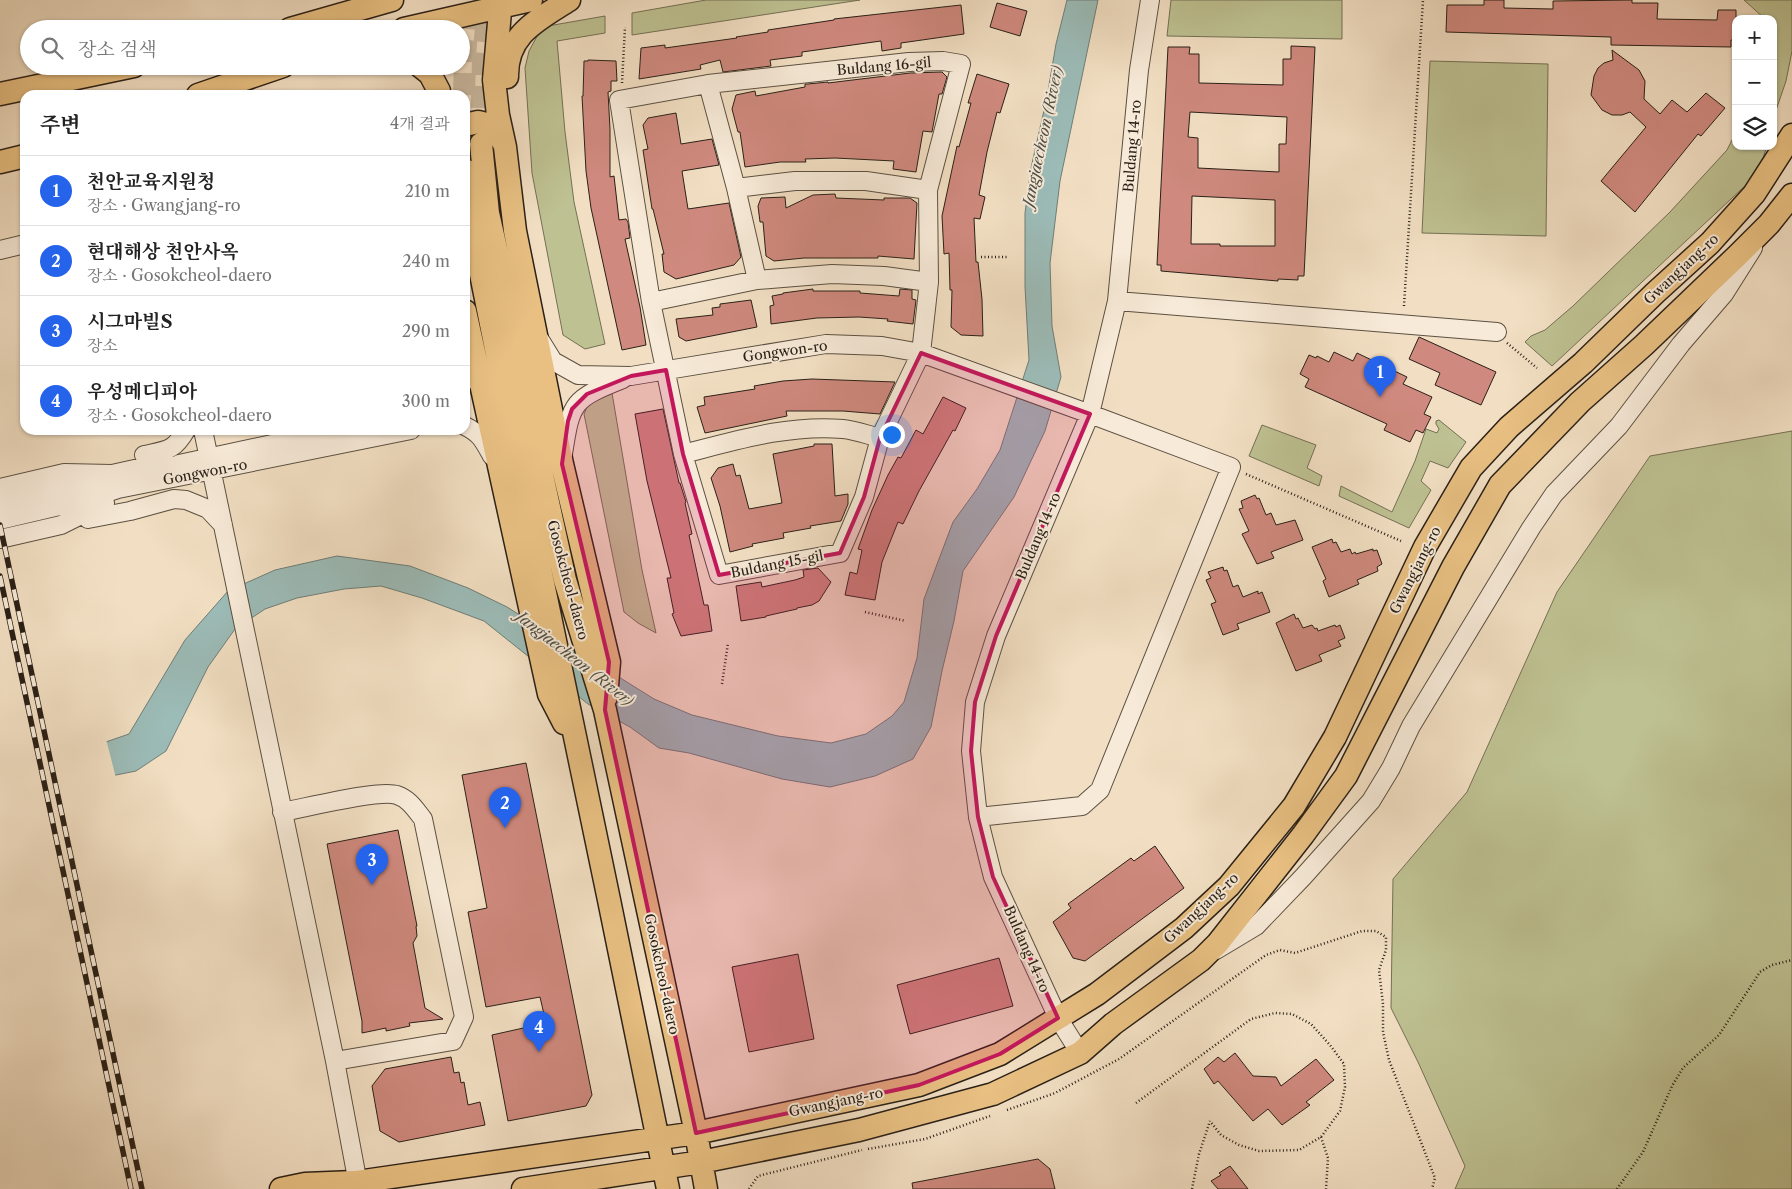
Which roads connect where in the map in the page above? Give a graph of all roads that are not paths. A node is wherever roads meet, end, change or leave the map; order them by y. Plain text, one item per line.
1 (391, 0) edge
2 (531, 0) edge
3 (569, 0) edge
4 (1150, 0) edge
5 (500, 3) edge
6 (449, 15) edge
7 (321, 20) edge
8 (433, 20) edge
9 (91, 75) edge
10 (257, 75) edge
11 (430, 75) edge
12 (442, 75) edge
13 (708, 84) junction
14 (213, 90) edge
15 (438, 90) edge
16 (439, 90) edge
17 (0, 94) edge
18 (470, 124) edge
19 (1792, 135) edge
20 (481, 144) tunnel mouth
21 (506, 148) junction
22 (20, 157) edge
23 (0, 162) edge
24 (736, 188) junction
25 (928, 190) junction
26 (1792, 195) edge
27 (470, 219) edge
28 (1769, 224) junction
29 (20, 245) edge
30 (0, 250) edge
31 (757, 280) junction
32 (929, 282) junction
33 (1117, 301) junction
34 (651, 302) junction
35 (535, 333) junction
36 (470, 336) edge
37 (1500, 336) road end
38 (921, 353) junction
39 (666, 370) junction
40 (630, 376) junction
41 (1090, 414) junction
42 (470, 428) edge
43 (183, 435) edge
44 (204, 435) edge
45 (289, 435) edge
46 (314, 435) edge
47 (382, 435) edge
48 (880, 438) junction
49 (272, 444) junction
50 (683, 454) junction
51 (210, 464) junction
52 (562, 464) junction
53 (176, 471) junction
54 (500, 472) junction
55 (64, 474) junction
56 (0, 488) edge
57 (0, 503) edge
58 (0, 520) edge
59 (61, 525) junction
60 (224, 525) junction
61 (0, 539) edge
62 (558, 699) junction
63 (605, 710) junction
64 (282, 812) junction
65 (978, 817) junction
66 (1200, 960) junction
67 (1058, 1018) junction
68 (1080, 1053) junction
69 (335, 1061) junction
70 (696, 1133) junction
71 (658, 1139) junction
72 (700, 1162) junction
73 (666, 1178) edge
74 (352, 1187) edge
75 (282, 1189) edge
76 (523, 1189) edge
77 (706, 1189) edge

1 - 7 main road
2 - 5 main road
3 - 21 main road
4 - 33 street, Buldang 14-ro
5 - 6 main road
5 - 21 main road
6 - 8 main road
9 - 17 main road
10 - 14 main road
11 - 15 main road
12 - 16 main road
13 - 24 street
13 - 25 street, Buldang 16-gil
13 - 34 street, Buldang 16-gil
18 - 21 main road
19 - 67 main road, Gwangjang-ro
20 - 63 main road, Gosokcheol-daero
21 - 35 main road
22 - 23 main road
24 - 25 street
24 - 31 street
25 - 32 street, Buldang 16-gil
26 - 28 main road, Gwangjang-ro
27 - 62 main road, Gosokcheol-daero
28 - 66 street
28 - 66 main road, Gwangjang-ro
29 - 30 street
31 - 32 street
31 - 34 street
32 - 38 street, Buldang 16-gil
33 - 37 street
33 - 41 street, Buldang 14-ro
34 - 39 street
35 - 40 street
35 - 52 main road
36 - 54 main road
38 - 39 street, Gongwon-ro
38 - 41 street, Gongwon-ro
38 - 48 street, Buldang 15-gil
39 - 40 street, Gongwon-ro
39 - 50 street, Buldang 15-gil
40 - 52 street
41 - 65 street, Buldang 14-ro
41 - 65 street
42 - 54 street
43 - 55 street
44 - 51 street
45 - 49 street
46 - 49 street, Gongwon-ro
47 - 51 street, Gongwon-ro
48 - 50 street
48 - 50 street, Buldang 15-gil
49 - 51 street, Gongwon-ro
51 - 53 street, Gongwon-ro
51 - 60 street
52 - 63 main road
53 - 55 street
53 - 57 street, Gongwon-ro
53 - 58 street, Gongwon-ro
53 - 59 street
54 - 62 main road
55 - 56 street
59 - 60 street
59 - 61 street
60 - 64 street
62 - 71 main road, Gosokcheol-daero
63 - 70 main road, Gosokcheol-daero
64 - 69 street
64 - 69 street
65 - 67 street, Buldang 14-ro
66 - 68 main road, Gwangjang-ro
67 - 68 street, Buldang 14-ro
67 - 70 main road, Gwangjang-ro
68 - 72 main road, Gwangjang-ro
69 - 74 street
70 - 71 main road, Gwangjang-ro
70 - 72 main road, Gosokcheol-daero
71 - 73 main road, Gosokcheol-daero
71 - 74 main road, Gwangjang-ro
72 - 73 main road, Gwangjang-ro
72 - 77 main road, Gosokcheol-daero
73 - 76 main road, Gwangjang-ro
74 - 75 main road, Gwangjang-ro

